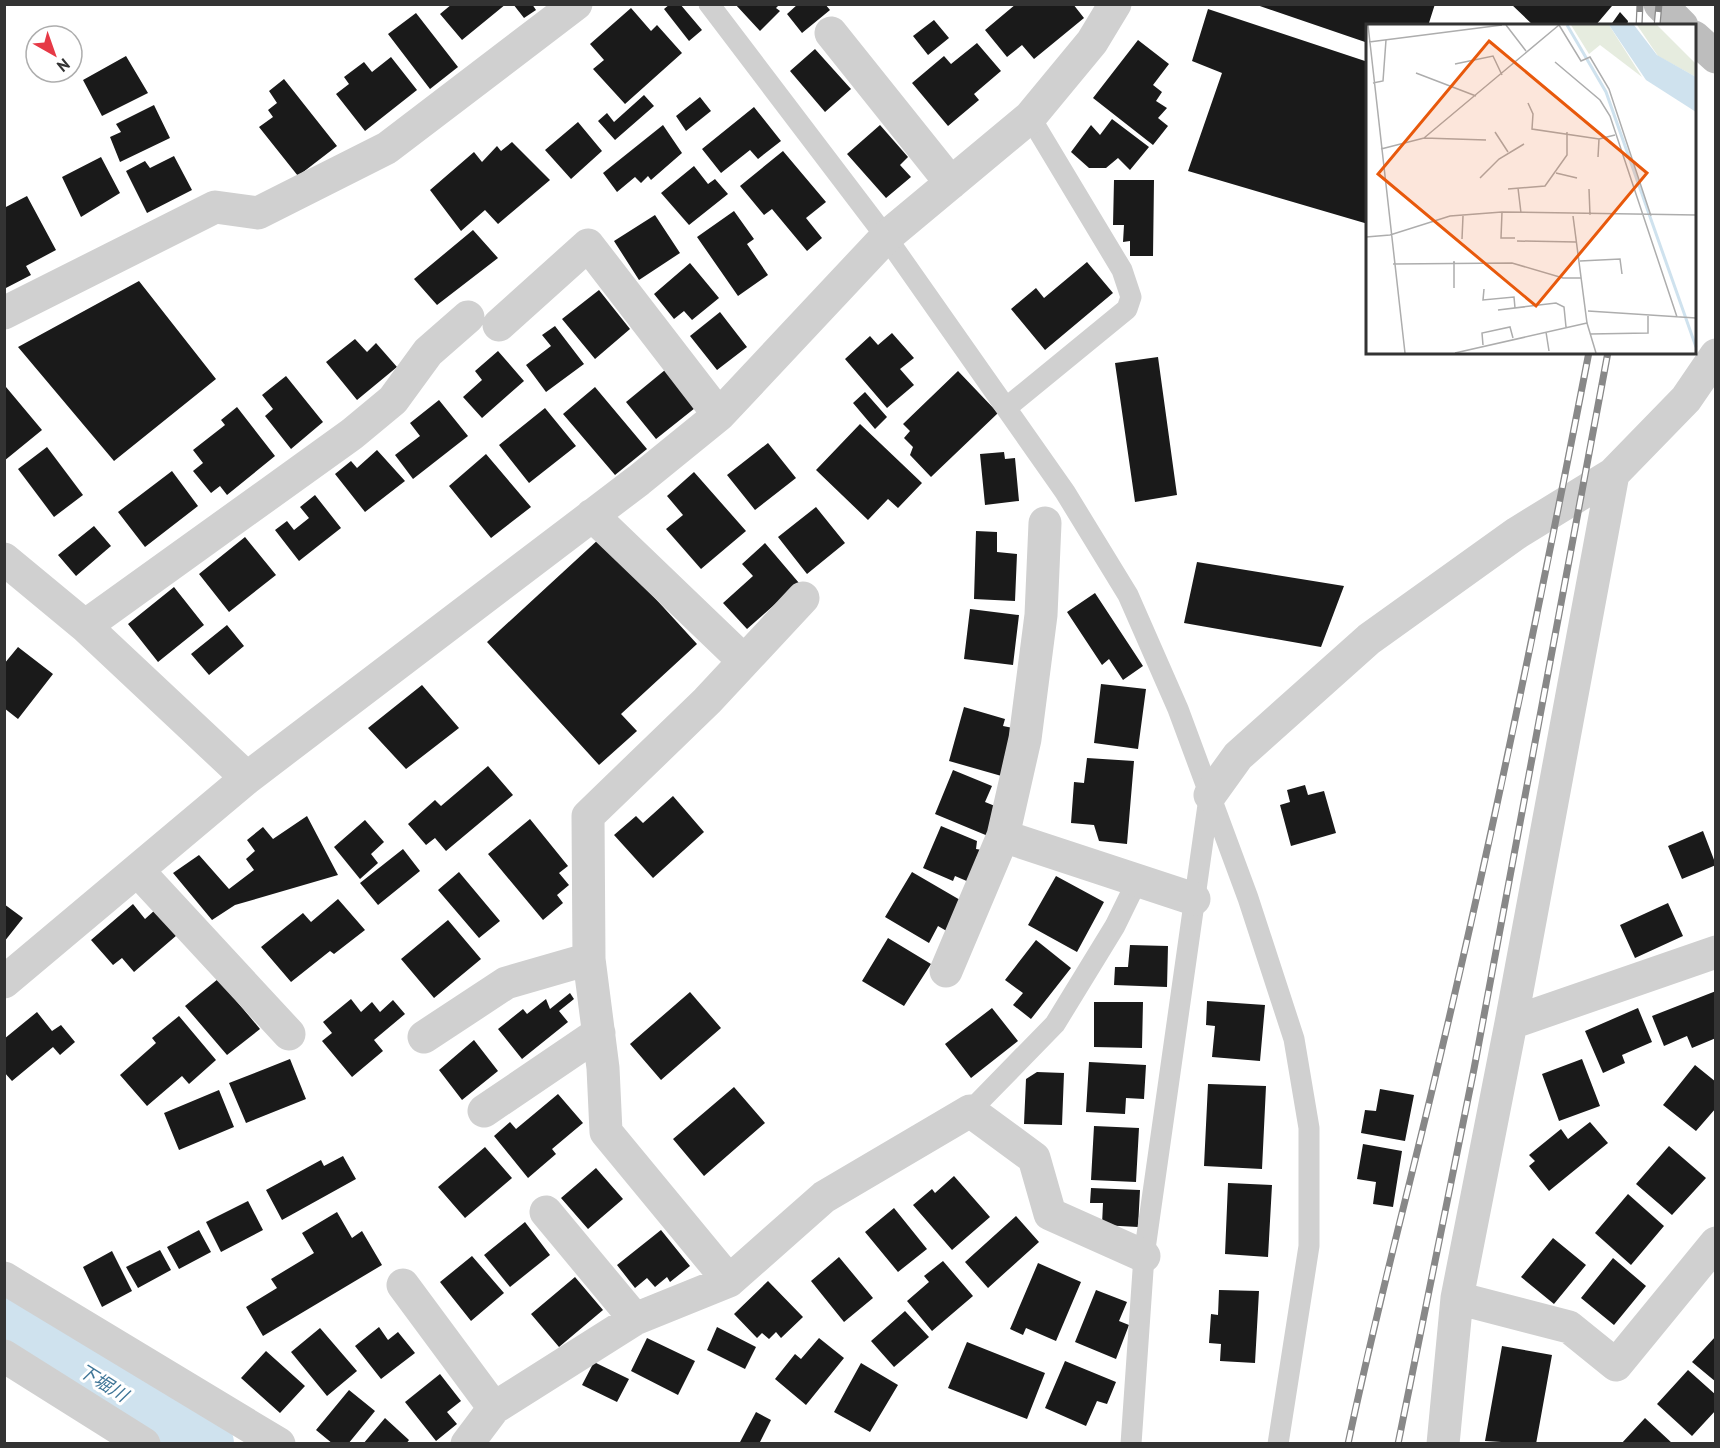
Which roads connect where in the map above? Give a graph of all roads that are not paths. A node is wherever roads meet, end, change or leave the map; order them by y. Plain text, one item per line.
1 (576, 4) edge
2 (709, 4) edge
3 (1114, 4) edge
4 (1660, 4) edge
5 (1680, 24) edge
6 (831, 33) dead end
7 (1696, 38) edge
8 (1716, 57) edge
9 (1030, 117) junction
10 (951, 183) junction
11 (886, 237) junction
12 (4, 313) edge
13 (468, 317) dead end
14 (499, 325) dead end
15 (1716, 355) edge
16 (1006, 408) junction
17 (720, 415) junction
18 (1613, 474) junction
19 (592, 515) junction
20 (1045, 523) dead end
21 (4, 560) edge
22 (803, 598) dead end
23 (86, 626) junction
24 (744, 661) junction
25 (247, 778) junction
26 (1210, 795) junction
27 (1004, 837) junction
28 (139, 872) junction
29 (1138, 879) junction
30 (1194, 899) junction
31 (1716, 952) edge
32 (589, 959) junction
33 (945, 971) dead end
34 (4, 982) edge
35 (1511, 1023) junction
36 (599, 1033) junction
37 (289, 1034) dead end
38 (424, 1037) dead end
39 (484, 1111) dead end
40 (970, 1111) junction
41 (546, 1212) dead end
42 (1716, 1243) edge
43 (1144, 1256) junction
44 (4, 1278) edge
45 (729, 1281) junction
46 (403, 1285) dead end
47 (1457, 1298) junction
48 (635, 1319) junction
49 (4, 1356) edge
50 (494, 1408) junction
51 (144, 1443) edge
52 (279, 1443) edge
53 (467, 1443) edge
54 (1131, 1443) edge
55 (1278, 1443) edge
56 (1443, 1443) edge

1 - 12 street
2 - 11 lane
3 - 9 street
4 - 5 street
6 - 10 street
7 - 8 street
9 - 10 street
9 - 16 lane
10 - 11 street
11 - 16 lane
11 - 17 street
13 - 23 street
14 - 17 street
15 - 18 street
16 - 26 lane
17 - 19 street
18 - 26 street
18 - 35 street
19 - 24 street
19 - 25 street
20 - 27 street
21 - 23 street
22 - 24 street
23 - 25 street
24 - 32 street
25 - 28 street
26 - 30 lane
26 - 55 lane
27 - 29 street
27 - 33 street
28 - 34 street
28 - 37 street
29 - 30 street
29 - 40 lane
30 - 43 lane
31 - 35 street
32 - 36 street
32 - 38 street
35 - 47 street
36 - 39 street
36 - 45 street
40 - 43 street
40 - 45 street
41 - 48 street
42 - 47 street
43 - 54 lane
44 - 52 street
45 - 48 street
46 - 50 street
47 - 56 street
48 - 50 street
49 - 51 street
50 - 53 street

